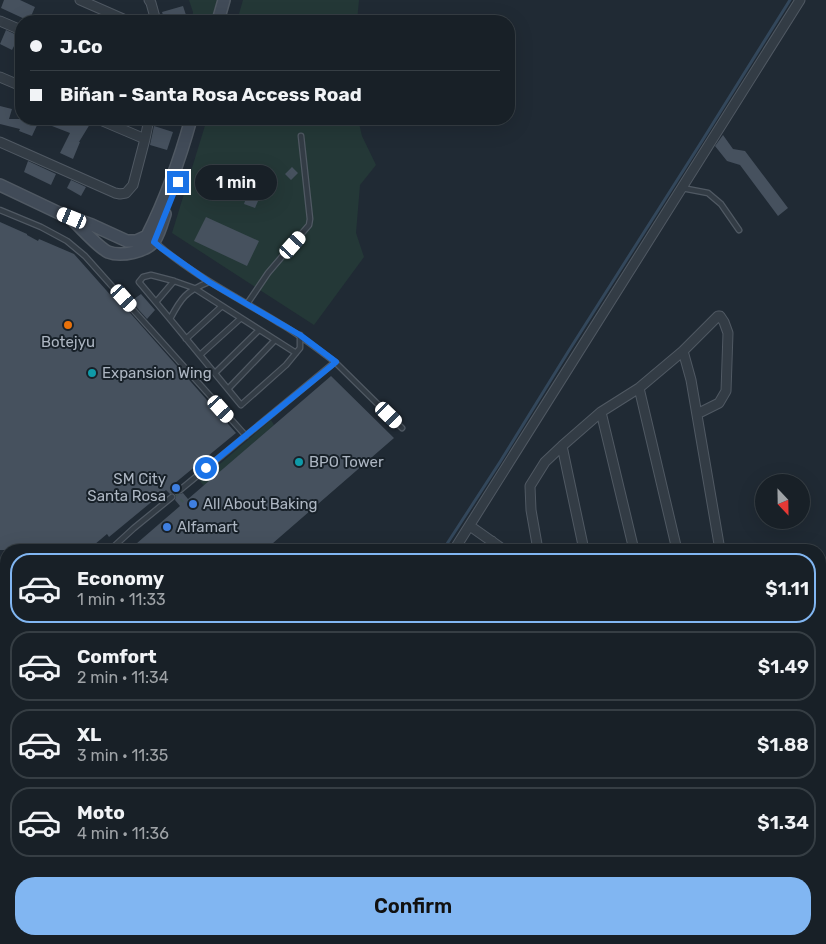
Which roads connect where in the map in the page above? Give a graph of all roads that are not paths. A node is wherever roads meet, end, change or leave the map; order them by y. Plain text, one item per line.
1 (80, 0) edge
2 (149, 0) edge
3 (224, 0) edge
4 (232, 0) edge
5 (800, 0) edge
6 (114, 15) edge
7 (154, 15) edge
8 (220, 15) edge
9 (228, 15) edge
10 (0, 21) edge
11 (15, 27) edge
12 (0, 77) edge
13 (15, 83) edge
14 (112, 125) edge
15 (148, 125) edge
16 (190, 125) edge
17 (197, 125) edge
18 (301, 136) dead end
19 (145, 139) junction
20 (0, 142) edge
21 (0, 185) edge
22 (681, 188) junction
23 (0, 210) edge
24 (72, 218) junction
25 (739, 230) dead end
26 (151, 239) junction
27 (174, 280) junction
28 (209, 282) junction
29 (194, 288) junction
30 (156, 302) junction
31 (247, 304) junction
32 (222, 306) junction
33 (241, 318) junction
34 (170, 319) junction
35 (259, 330) junction
36 (300, 335) junction
37 (186, 339) junction
38 (275, 340) junction
39 (683, 351) junction
40 (296, 353) junction
41 (200, 355) junction
42 (336, 362) junction
43 (215, 374) junction
44 (639, 388) junction
45 (228, 389) junction
46 (601, 412) junction
47 (697, 414) junction
48 (402, 428) dead end
49 (246, 436) junction
50 (562, 446) junction
51 (180, 490) dead end
52 (172, 497) dead end
53 (470, 526) junction
54 (492, 541) junction
55 (117, 544) edge
56 (458, 544) edge
57 (490, 544) edge
58 (496, 544) edge
59 (537, 544) edge
60 (583, 544) edge
61 (633, 544) edge
62 (676, 544) edge
63 (719, 544) edge

1 - 6 street
2 - 7 street
3 - 8 main road
4 - 9 main road
5 - 22 street
10 - 11 street
12 - 13 street
14 - 19 street
15 - 19 street
16 - 26 main road
17 - 26 main road
18 - 31 lane
19 - 20 street
21 - 24 main road
22 - 25 lane
22 - 53 street
23 - 49 lane
24 - 26 main road
24 - 26 main road
26 - 28 lane
27 - 29 lane
27 - 30 lane
27 - 30 lane
28 - 29 lane
28 - 31 lane
29 - 32 lane
29 - 34 lane
30 - 34 lane
31 - 36 lane
32 - 33 lane
32 - 37 lane
33 - 35 lane
33 - 41 lane
34 - 37 lane
35 - 38 lane
35 - 43 lane
36 - 40 lane
36 - 42 lane
37 - 41 lane
38 - 40 lane
38 - 45 lane
39 - 44 street
39 - 47 street
39 - 47 street
40 - 45 lane
41 - 43 lane
42 - 48 lane
42 - 49 lane
43 - 45 lane
44 - 46 street
44 - 62 street
46 - 50 street
46 - 61 street
47 - 63 street
49 - 51 lane
50 - 59 street
50 - 60 street
52 - 55 lane
53 - 54 street
53 - 56 street
54 - 57 street
54 - 58 street

